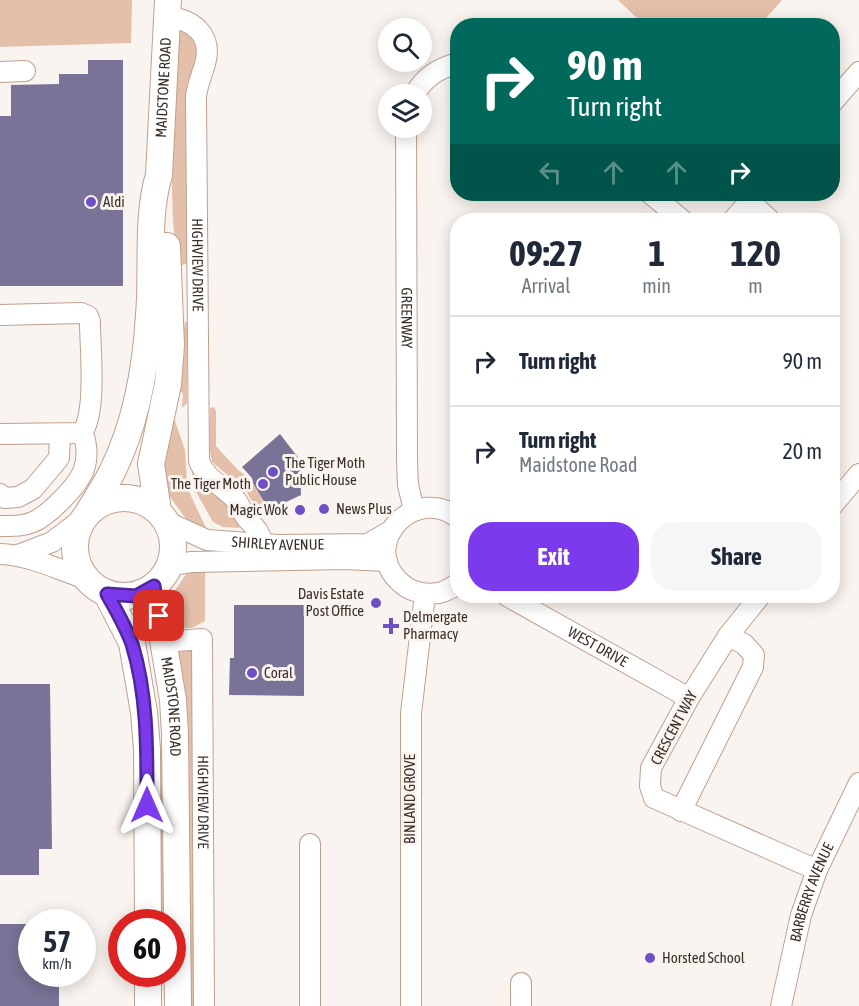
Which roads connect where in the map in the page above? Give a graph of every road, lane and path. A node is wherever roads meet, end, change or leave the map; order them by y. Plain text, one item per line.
1 (168, 8) edge
2 (450, 66) edge
3 (26, 71) dead end
4 (0, 72) edge
5 (859, 72) edge
6 (421, 84) edge
7 (840, 94) edge
8 (406, 138) edge
9 (159, 175) junction
10 (659, 201) edge
11 (749, 201) edge
12 (754, 201) edge
13 (674, 213) edge
14 (739, 213) edge
15 (762, 213) edge
16 (0, 315) edge
17 (82, 432) junction
18 (0, 434) edge
19 (60, 434) junction
20 (859, 474) edge
21 (0, 494) edge
22 (840, 497) edge
23 (414, 510) junction
24 (450, 513) edge
25 (87, 515) junction
26 (161, 516) junction
27 (0, 526) edge
28 (392, 530) junction
29 (253, 544) junction
30 (9, 554) edge
31 (387, 561) junction
32 (161, 578) junction
33 (97, 587) junction
34 (450, 588) edge
35 (425, 594) junction
36 (519, 603) edge
37 (754, 603) edge
38 (728, 636) junction
39 (163, 642) junction
40 (689, 698) junction
41 (859, 783) edge
42 (681, 811) junction
43 (310, 844) dead end
44 (817, 870) junction
45 (148, 909) edge
46 (521, 983) dead end
47 (148, 987) edge
48 (148, 1006) edge
49 (178, 1006) edge
50 (204, 1006) edge
51 (310, 1006) edge
52 (411, 1006) edge
53 (521, 1006) edge
54 (781, 1006) edge

1 - 9 main road, MAIDSTONE ROAD
1 - 29 street, HIGHVIEW DRIVE
2 - 6 street
3 - 4 street
5 - 7 street
8 - 23 street, GREENWAY
9 - 25 main road, MAIDSTONE ROAD
9 - 26 main road, MAIDSTONE ROAD
10 - 13 street
11 - 14 street
12 - 15 street
16 - 17 street
17 - 19 street
17 - 27 street
18 - 19 street
19 - 21 street
20 - 22 street
23 - 24 street
23 - 28 street, SHIRLEY AVENUE
25 - 26 main road
25 - 30 street
25 - 33 main road
26 - 29 street, SHIRLEY AVENUE
26 - 32 main road
28 - 29 street, SHIRLEY AVENUE
28 - 31 street
30 - 33 street
31 - 32 street, SHIRLEY AVENUE
31 - 35 street
32 - 33 main road
32 - 39 main road, MAIDSTONE ROAD
33 - 45 main road, MAIDSTONE ROAD
34 - 35 street
35 - 52 street, BINLAND GROVE
36 - 40 street, WEST DRIVE
37 - 38 street, CRESCENT WAY
38 - 40 street, CRESCENT WAY
38 - 42 street
39 - 49 main road, MAIDSTONE ROAD
39 - 50 street, HIGHVIEW DRIVE
40 - 42 street, CRESCENT WAY
41 - 44 street, BARBERRY AVENUE
42 - 44 street, CRESCENT WAY
43 - 51 street
44 - 54 street, BARBERRY AVENUE
46 - 53 street
47 - 48 main road

